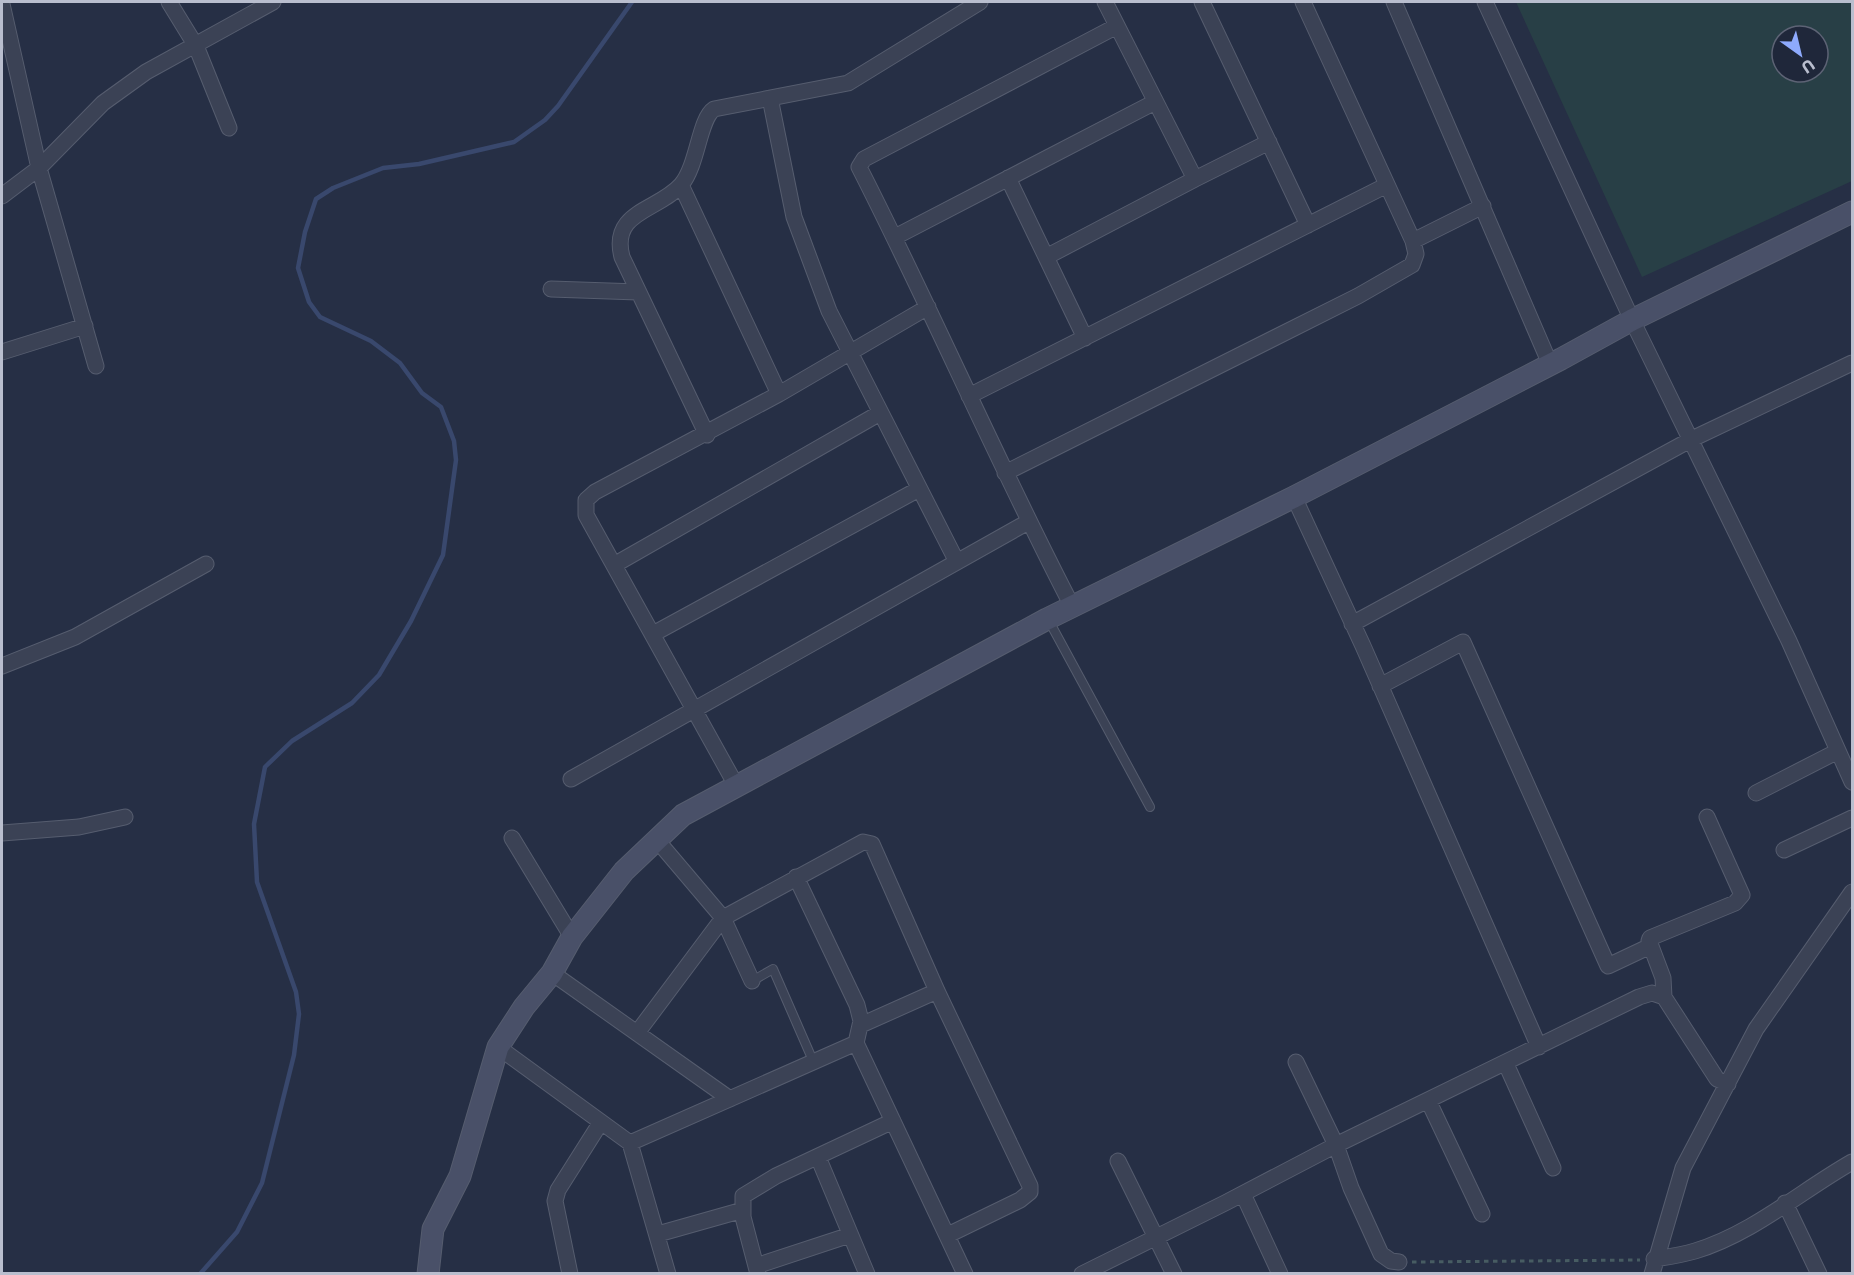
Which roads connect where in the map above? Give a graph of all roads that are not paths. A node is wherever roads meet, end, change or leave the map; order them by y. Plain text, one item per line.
1 (169, 2) edge
2 (273, 2) edge
3 (980, 2) edge
4 (1105, 2) edge
5 (1202, 2) edge
6 (1303, 2) edge
7 (1394, 2) edge
8 (1485, 2) edge
9 (2, 4) edge
10 (1117, 26) junction
11 (196, 45) junction
12 (770, 98) junction
13 (1155, 102) junction
14 (229, 128) dead end
15 (1269, 142) junction
16 (39, 168) junction
17 (1008, 178) junction
18 (1195, 179) junction
19 (681, 185) junction
20 (1388, 186) junction
21 (2, 196) edge
22 (1483, 206) junction
23 (1852, 212) edge
24 (1308, 225) junction
25 (895, 237) junction
26 (1413, 241) junction
27 (1046, 257) junction
28 (551, 289) dead end
29 (638, 292) junction
30 (928, 307) junction
31 (1632, 320) junction
32 (85, 326) junction
33 (1085, 338) junction
34 (2, 352) edge
35 (850, 353) junction
36 (1852, 363) edge
37 (1550, 364) junction
38 (96, 366) dead end
39 (779, 394) junction
40 (969, 396) junction
41 (880, 413) junction
42 (706, 435) junction
43 (1692, 439) junction
44 (1005, 473) junction
45 (919, 489) junction
46 (1294, 496) junction
47 (1028, 522) junction
48 (957, 562) junction
49 (206, 564) dead end
50 (614, 565) junction
51 (1072, 606) junction
52 (1047, 619) junction
53 (1352, 624) junction
54 (653, 634) junction
55 (2, 666) edge
56 (1380, 686) junction
57 (694, 708) junction
58 (1838, 751) junction
59 (571, 779) dead end
60 (1852, 782) edge
61 (737, 787) junction
62 (1756, 793) dead end
63 (1150, 807) dead end
64 (124, 817) dead end
65 (1707, 817) dead end
66 (1852, 818) edge
67 (2, 833) edge
68 (512, 838) dead end
69 (656, 838) junction
70 (1784, 850) dead end
71 (796, 877) junction
72 (1852, 892) edge
73 (723, 918) junction
74 (572, 937) junction
75 (1644, 949) dead end
76 (552, 973) junction
77 (752, 981) joint
78 (937, 991) junction
79 (1664, 997) junction
80 (861, 1025) junction
81 (637, 1033) junction
82 (856, 1043) junction
83 (498, 1047) junction
84 (1539, 1047) junction
85 (1296, 1062) dead end
86 (814, 1063) junction
87 (1506, 1064) junction
88 (1728, 1084) junction
89 (730, 1099) junction
90 (1428, 1100) junction
91 (893, 1121) junction
92 (601, 1122) junction
93 (630, 1143) junction
94 (1336, 1145) junction
95 (818, 1157) junction
96 (1118, 1161) dead end
97 (1852, 1162) edge
98 (1553, 1168) dead end
99 (1243, 1194) junction
100 (1785, 1203) junction
101 (743, 1210) junction
102 (1482, 1214) dead end
103 (658, 1234) junction
104 (850, 1235) junction
105 (948, 1235) junction
106 (1157, 1237) junction
107 (1398, 1262) road end
108 (1653, 1266) edge
109 (758, 1270) edge
110 (1818, 1273) edge
111 (428, 1274) edge
112 (570, 1274) edge
113 (668, 1274) edge
114 (867, 1274) edge
115 (965, 1274) edge
116 (1082, 1274) edge
117 (1174, 1274) edge
118 (1280, 1274) edge

1 - 11 street
2 - 11 street
3 - 12 street
4 - 10 street
5 - 15 street
6 - 20 street
7 - 22 street
8 - 31 street
9 - 16 street
10 - 13 street
10 - 25 street
11 - 14 street
11 - 16 street
12 - 19 street
12 - 35 street
13 - 17 street
13 - 18 street
15 - 18 street
15 - 24 street
16 - 21 street
16 - 32 street
17 - 25 street
17 - 27 street
18 - 27 street
19 - 29 street
19 - 39 street
20 - 24 street
20 - 26 street
22 - 26 street
22 - 37 street
23 - 31 main road
24 - 33 street
25 - 30 street
26 - 44 street
27 - 33 street
28 - 29 street
29 - 42 street
30 - 35 street
30 - 40 street
31 - 37 main road
31 - 43 street
32 - 34 street
32 - 38 street
33 - 40 street
35 - 39 street
35 - 41 street
36 - 43 street
37 - 46 main road
39 - 42 street
40 - 44 street
41 - 45 street
41 - 50 street
42 - 50 street
43 - 53 street
43 - 58 street
44 - 47 street
45 - 48 street
45 - 54 street
46 - 51 main road
46 - 53 street
47 - 48 street
47 - 51 street
48 - 57 street
49 - 55 street
50 - 54 street
51 - 52 main road
52 - 61 main road
52 - 63 lane
53 - 56 street
54 - 57 street
56 - 75 street
56 - 84 street
57 - 59 street
57 - 61 street
58 - 60 street
58 - 62 street
61 - 69 main road
64 - 67 street
65 - 79 street
66 - 70 street
68 - 74 street
69 - 73 street
69 - 74 main road
71 - 73 street
71 - 78 street
71 - 80 street
72 - 88 street
73 - 77 street
73 - 81 street
74 - 76 main road
76 - 81 street
76 - 83 main road
77 - 86 lane
78 - 80 street
78 - 105 street
79 - 84 street
79 - 88 street
80 - 82 street
81 - 89 street
82 - 86 street
82 - 91 street
83 - 92 street
83 - 111 main road
84 - 87 street
85 - 94 street
86 - 89 street
87 - 90 street
87 - 98 street
88 - 108 street
89 - 93 street
90 - 94 street
90 - 102 street
91 - 95 street
91 - 105 street
92 - 93 street
92 - 112 street
93 - 103 street
94 - 99 street
94 - 107 street
95 - 101 street
95 - 104 street
96 - 106 street
97 - 100 street
99 - 106 street
99 - 118 street
100 - 108 street
100 - 110 street
101 - 103 street
101 - 109 street
103 - 113 street
104 - 109 street
104 - 114 street
105 - 115 street
106 - 116 street
106 - 117 street

